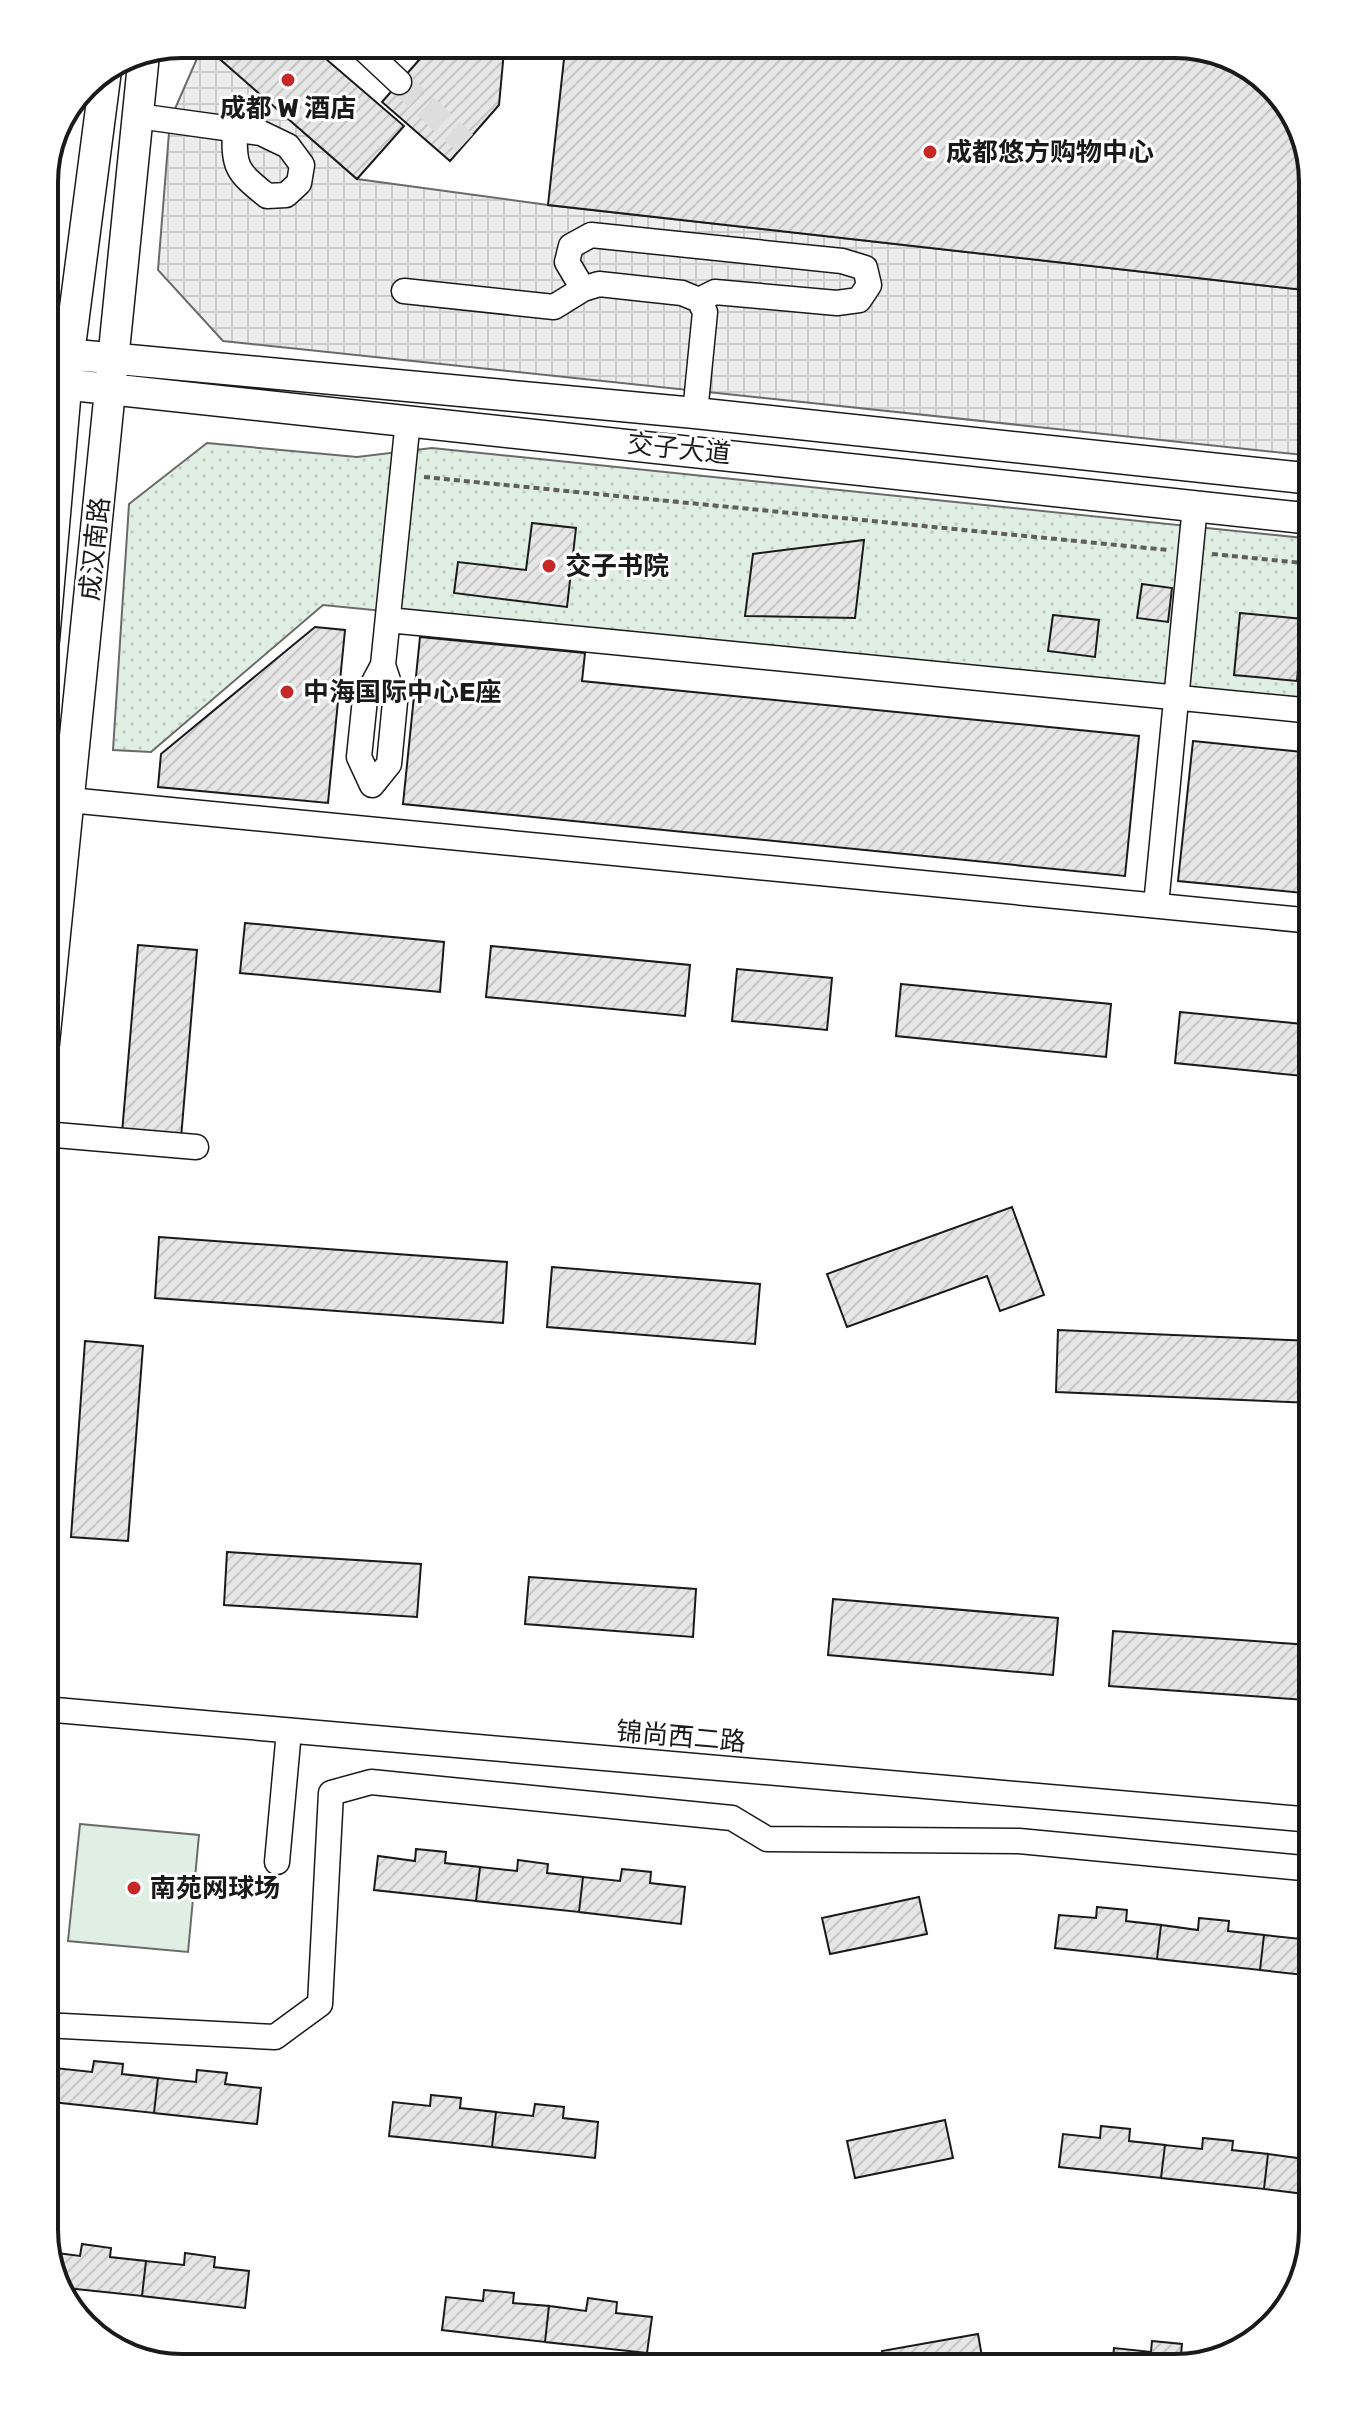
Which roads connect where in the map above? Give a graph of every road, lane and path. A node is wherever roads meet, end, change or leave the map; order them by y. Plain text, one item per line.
1 (373, 58) edge
2 (143, 65) edge
3 (399, 82) tunnel mouth
4 (103, 87) edge
5 (138, 116) junction
6 (235, 130) dead end
7 (583, 289) junction
8 (404, 291) dead end
9 (699, 300) junction
10 (58, 342) edge
11 (58, 354) edge
12 (113, 373) junction
13 (58, 383) edge
14 (695, 413) junction
15 (408, 420) junction
16 (422, 477) dead end
17 (1299, 478) edge
18 (1195, 506) junction
19 (1299, 517) edge
20 (1190, 552) junction
21 (1299, 563) edge
22 (388, 620) junction
23 (1176, 697) junction
24 (1299, 710) edge
25 (69, 800) junction
26 (369, 829) junction
27 (1156, 905) junction
28 (58, 907) edge
29 (1299, 920) edge
30 (58, 1135) edge
31 (196, 1147) dead end
32 (58, 1710) edge
33 (289, 1731) junction
34 (1299, 1819) edge
35 (277, 1862) dead end
36 (1299, 1868) edge
37 (58, 2026) edge

1 - 3 street
2 - 5 main road, 成汉南路
4 - 10 main road, 成汉南路
5 - 6 street
5 - 12 main road, 成汉南路
7 - 8 street
7 - 9 street
7 - 9 street
9 - 14 street
11 - 12 main road, 交子大道
12 - 13 main road, 交子大道
12 - 14 main road, 交子大道
12 - 15 main road, 交子大道
12 - 25 main road, 成汉南路
14 - 17 main road, 交子大道
15 - 18 main road, 交子大道
15 - 22 street
16 - 20 path
18 - 19 main road, 交子大道
18 - 20 street
20 - 21 path
20 - 23 street
22 - 23 street
22 - 26 street
23 - 24 street
23 - 27 street
25 - 26 street
25 - 28 main road, 成汉南路
26 - 27 street
27 - 29 street
30 - 31 street
32 - 33 street, 锦尚西二路
33 - 34 street, 锦尚西二路
33 - 35 street
36 - 37 street

